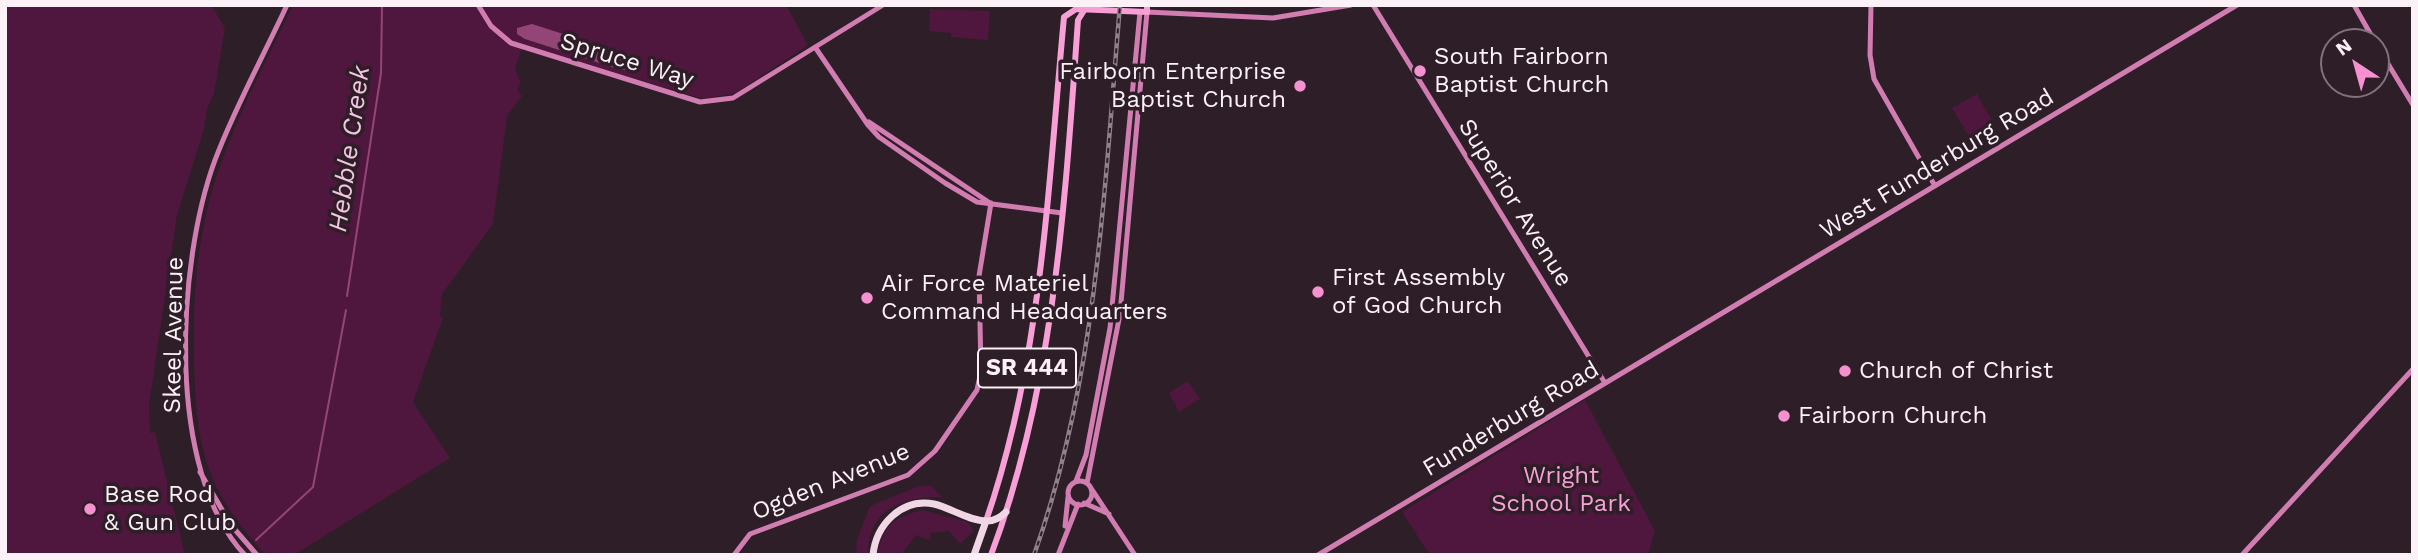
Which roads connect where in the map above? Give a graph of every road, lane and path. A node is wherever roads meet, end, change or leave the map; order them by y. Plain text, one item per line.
1 (287, 5) edge
2 (478, 5) edge
3 (883, 5) edge
4 (1351, 5) edge
5 (1373, 5) edge
6 (1871, 5) edge
7 (2237, 5) edge
8 (2354, 5) edge
9 (1084, 9) junction
10 (1144, 9) edge
11 (2367, 28) edge
12 (815, 47) junction
13 (2390, 67) edge
14 (2413, 105) edge
15 (869, 122) junction
16 (1935, 186) junction
17 (991, 203) junction
18 (1046, 212) junction
19 (1062, 213) junction
20 (1721, 312) joint
21 (2413, 369) edge
22 (1605, 383) junction
23 (200, 472) junction
24 (1076, 481) junction
25 (1089, 486) junction
26 (1068, 496) junction
27 (1081, 504) junction
28 (1006, 512) junction
29 (1109, 513) junction
30 (986, 521) junction
31 (1064, 536) junction
32 (245, 555) edge
33 (257, 555) edge
34 (734, 555) edge
35 (873, 555) edge
36 (974, 555) edge
37 (991, 555) edge
38 (1058, 555) edge
39 (1135, 555) edge
40 (1318, 555) edge
41 (2242, 555) edge

1 - 23 street, Skeel Avenue
2 - 12 street, Spruce Way
3 - 12 street, Spruce Way
4 - 10 street
5 - 22 street, Superior Avenue
6 - 16 street
7 - 16 street, West Funderburg Road
8 - 11 street
9 - 10 main road
9 - 18 main road, SR 444
9 - 19 main road, SR 444
10 - 24 street
10 - 25 street
12 - 15 street
13 - 14 street
15 - 17 street
15 - 17 street
16 - 20 street, West Funderburg Road
17 - 18 street
17 - 34 street, Ogden Avenue
18 - 19 street
18 - 30 main road, SR 444
19 - 28 main road, SR 444
20 - 22 street, Funderburg Road
21 - 41 street
22 - 40 street, Funderburg Road
23 - 32 street, Skeel Avenue
23 - 33 street, Skeel Avenue
24 - 25 street
24 - 26 street
25 - 27 street
25 - 29 street
26 - 27 street
26 - 31 street
27 - 29 street
27 - 31 street
28 - 30 highway
28 - 37 main road, SR 444
29 - 39 street
30 - 35 highway
30 - 36 highway, SR 444
31 - 38 street

